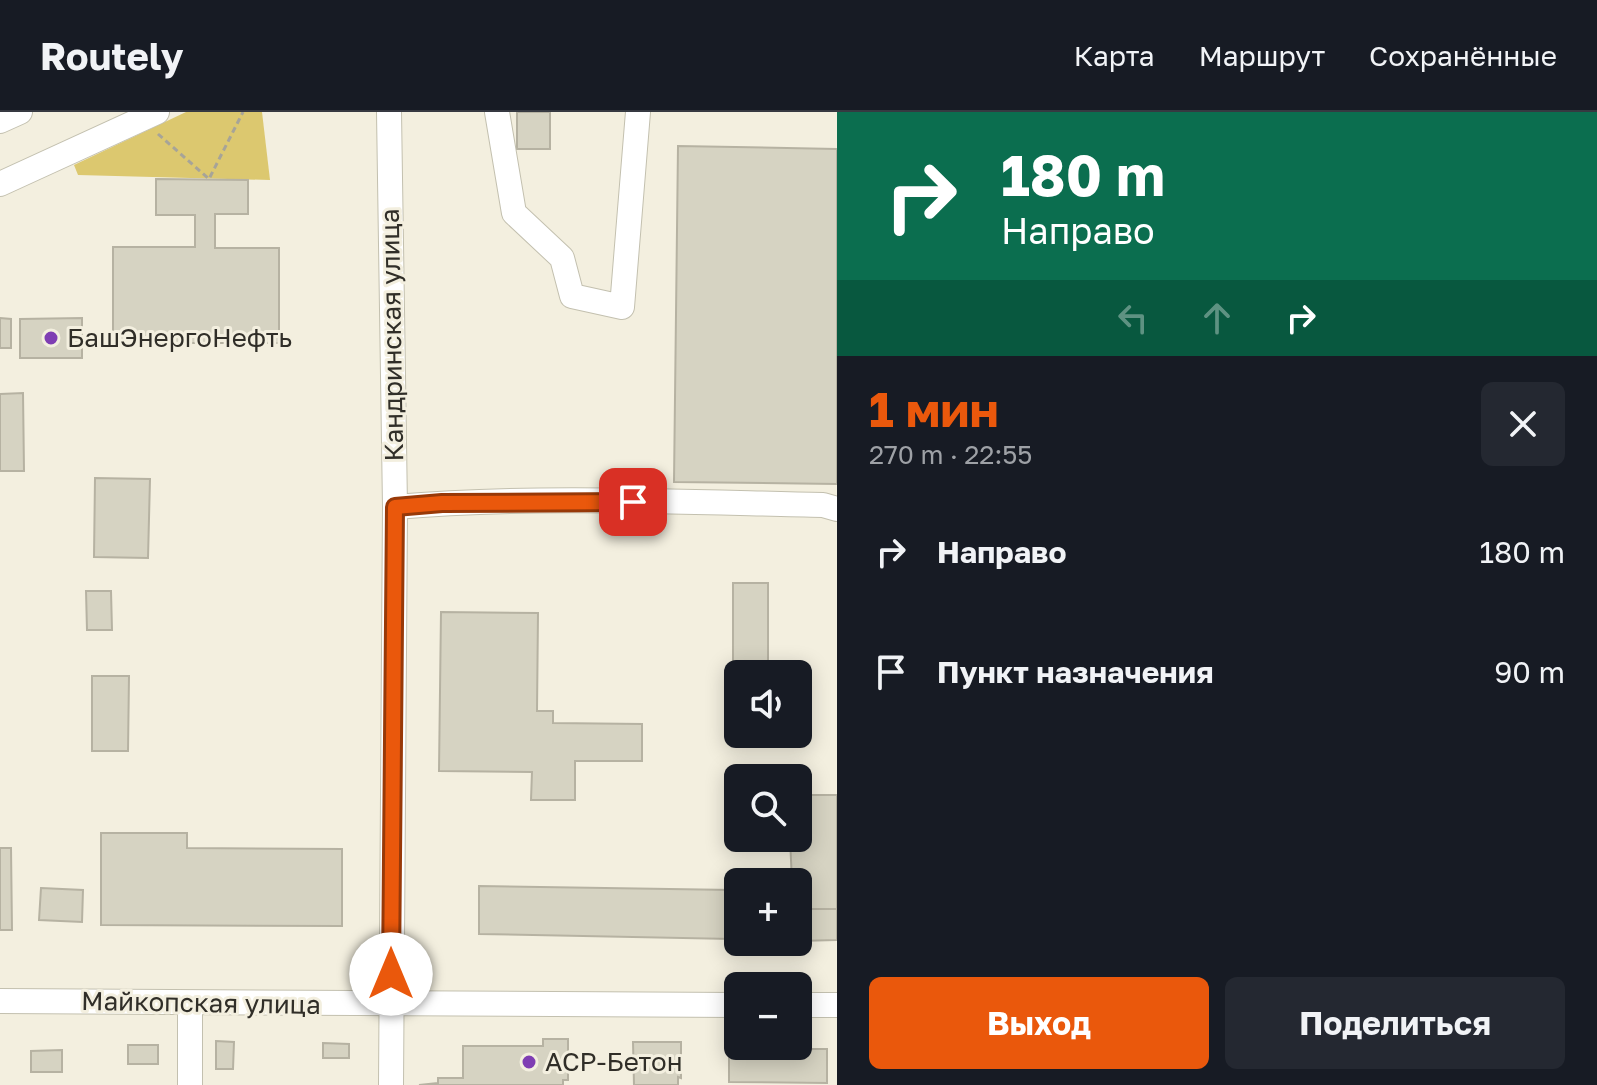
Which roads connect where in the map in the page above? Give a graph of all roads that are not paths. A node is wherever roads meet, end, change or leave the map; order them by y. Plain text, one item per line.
1 (20, 112) edge
2 (389, 112) edge
3 (497, 112) edge
4 (638, 112) edge
5 (149, 115) edge
6 (0, 121) edge
7 (0, 184) edge
8 (395, 507) junction
9 (837, 509) edge
10 (0, 1001) edge
11 (190, 1003) junction
12 (391, 1004) junction
13 (724, 1005) edge
14 (812, 1005) edge
15 (837, 1005) edge
16 (190, 1085) edge
17 (391, 1085) edge

1 - 6 street
2 - 8 street, Кандринская улица
3 - 4 street
5 - 7 street
8 - 9 street
8 - 12 street, Кандринская улица
10 - 11 street, Майкопская улица
11 - 12 street, Майкопская улица
11 - 16 street
12 - 13 street, Майкопская улица
12 - 17 street, Кандринская улица
14 - 15 street

